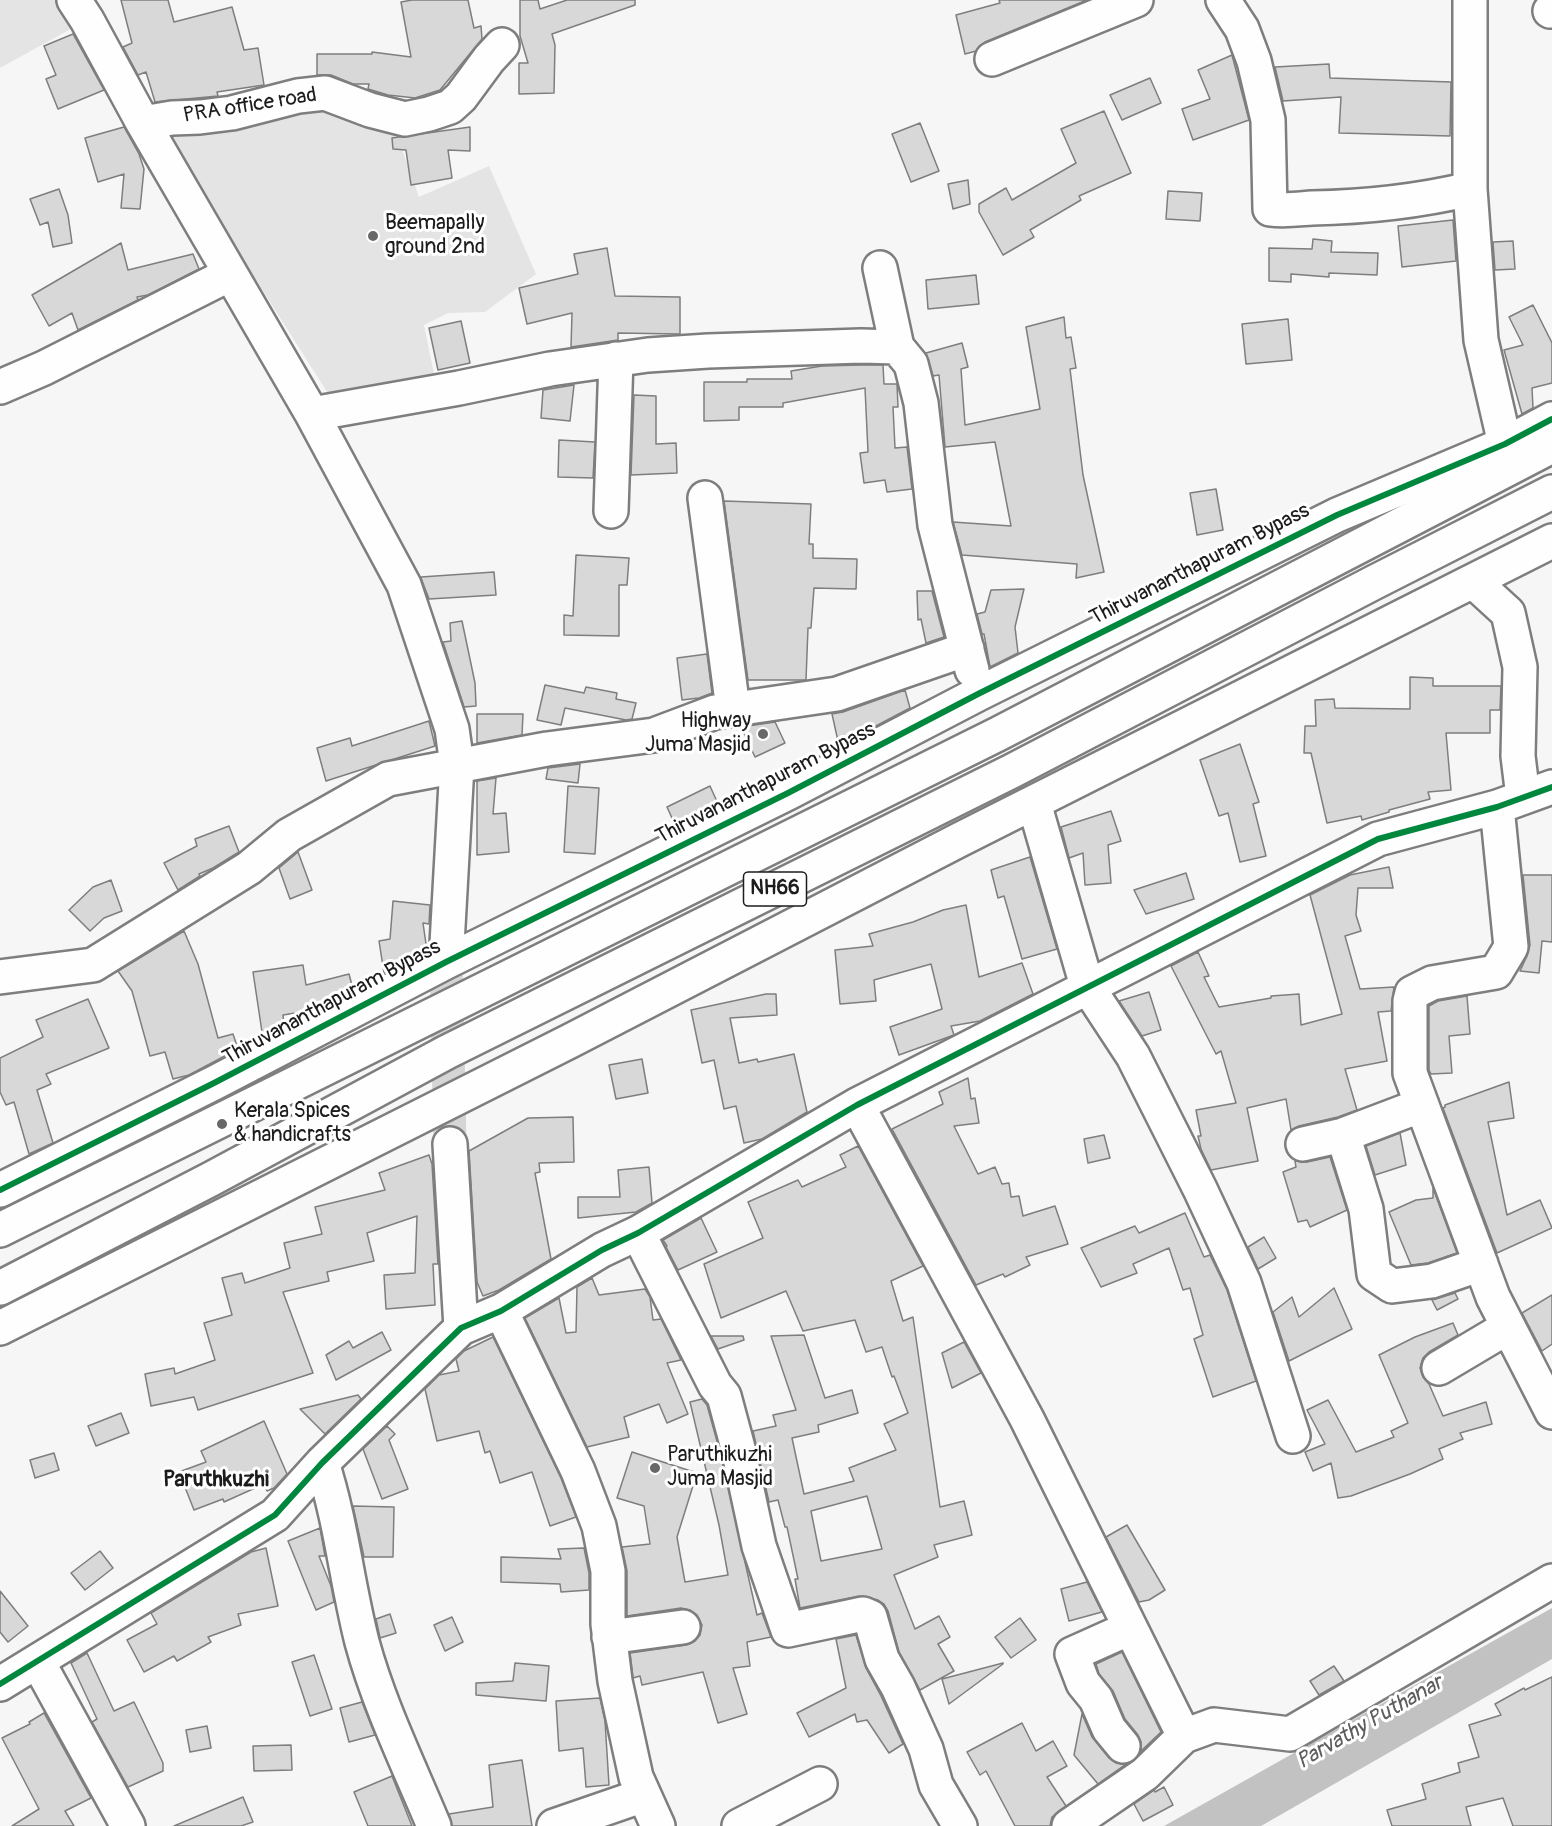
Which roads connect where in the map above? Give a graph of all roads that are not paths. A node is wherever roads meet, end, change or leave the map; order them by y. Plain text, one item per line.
1 (74, 0) edge
2 (1136, 0) edge
3 (1223, 0) edge
4 (1470, 0) edge
5 (502, 45) dead end
6 (992, 59) dead end
7 (143, 123) junction
8 (1470, 189) junction
9 (880, 268) dead end
10 (230, 274) junction
11 (897, 347) junction
12 (616, 359) junction
13 (0, 387) edge
14 (312, 414) junction
15 (1552, 419) edge
16 (1505, 444) junction
17 (1552, 446) edge
18 (1552, 492) edge
19 (705, 498) dead end
20 (611, 511) dead end
21 (1552, 541) edge
22 (1473, 581) junction
23 (967, 649) junction
24 (978, 694) junction
25 (733, 709) junction
26 (457, 765) junction
27 (1524, 797) edge
28 (1034, 803) junction
29 (446, 962) junction
30 (0, 977) edge
31 (1087, 986) junction
32 (857, 1105) junction
33 (1422, 1106) junction
34 (1343, 1135) junction
35 (450, 1144) tunnel mouth
36 (1304, 1144) dead end
37 (0, 1190) edge
38 (0, 1230) edge
39 (638, 1233) junction
40 (1481, 1264) junction
41 (0, 1288) edge
42 (501, 1311) junction
43 (1508, 1327) junction
44 (0, 1328) edge
45 (461, 1328) junction
46 (1439, 1368) dead end
47 (1552, 1412) edge
48 (1293, 1436) dead end
49 (322, 1463) junction
50 (1552, 1581) edge
51 (684, 1627) dead end
52 (1130, 1628) junction
53 (609, 1637) junction
54 (38, 1662) junction
55 (0, 1684) edge
56 (1184, 1736) junction
57 (1123, 1746) dead end
58 (820, 1784) dead end
59 (644, 1795) junction
60 (128, 1826) edge
61 (434, 1826) edge
62 (554, 1826) edge
63 (658, 1826) edge
64 (739, 1826) edge
65 (960, 1826) edge
66 (1069, 1826) edge

1 - 7 main road
2 - 6 main road
3 - 8 main road
4 - 8 main road
5 - 7 main road, PRA office road
7 - 10 main road
8 - 16 main road
9 - 11 main road
10 - 13 main road
10 - 14 main road
11 - 12 main road
11 - 23 main road
12 - 14 main road
12 - 20 main road
14 - 26 main road
15 - 16 main road, Thiruvananthapuram Bypass
16 - 24 main road, Thiruvananthapuram Bypass
17 - 38 main road, NH66
18 - 41 main road, NH66
19 - 25 main road
21 - 22 main road
22 - 27 main road
22 - 28 main road
23 - 24 main road
23 - 25 main road
24 - 29 main road, Thiruvananthapuram Bypass
25 - 26 main road
26 - 29 main road
26 - 30 main road
27 - 31 main road
27 - 33 main road
28 - 31 main road
28 - 44 main road
29 - 37 main road, Thiruvananthapuram Bypass
31 - 32 main road
31 - 48 main road
32 - 39 main road
32 - 52 main road
33 - 34 main road
33 - 40 main road
34 - 36 main road
34 - 40 main road
35 - 45 main road
39 - 42 main road
39 - 65 main road
40 - 43 main road
42 - 45 main road
42 - 53 main road
43 - 46 main road
43 - 47 main road
45 - 49 main road
49 - 54 main road
49 - 61 main road
50 - 56 main road
51 - 53 main road
52 - 56 main road
52 - 57 main road
53 - 59 main road
54 - 55 main road
54 - 60 main road
56 - 66 main road
58 - 64 main road
59 - 62 main road
59 - 63 main road

